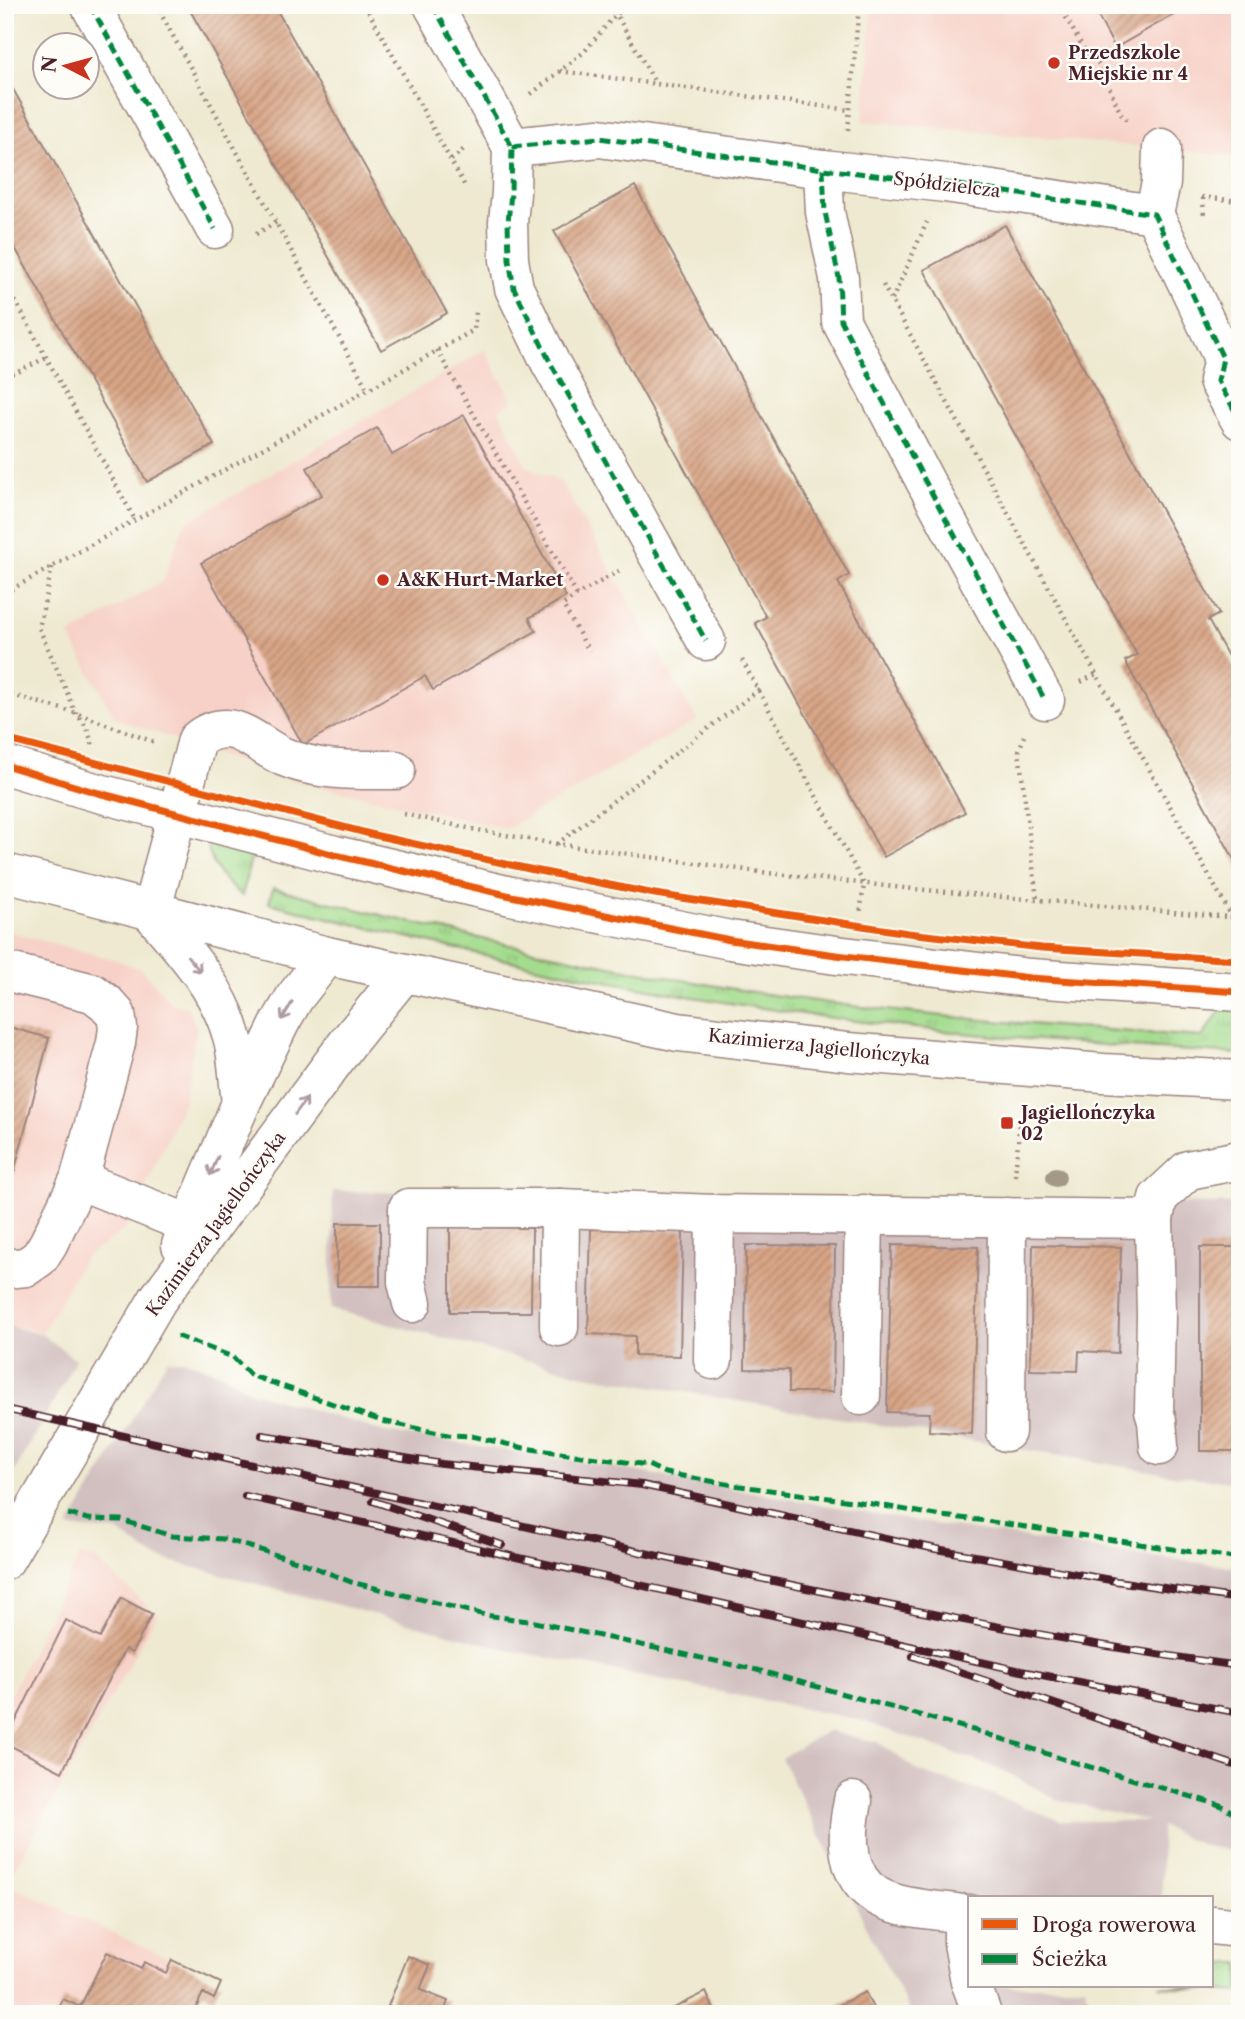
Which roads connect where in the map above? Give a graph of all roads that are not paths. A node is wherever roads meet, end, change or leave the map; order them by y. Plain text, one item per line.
1 (90, 5) edge
2 (433, 5) edge
3 (1149, 138) road end
4 (521, 146) junction
5 (835, 171) junction
6 (1154, 214) junction
7 (215, 229) dead end
8 (1240, 420) edge
9 (722, 648) road end
10 (1045, 699) road end
11 (5, 765) edge
12 (396, 771) dead end
13 (177, 814) junction
14 (5, 873) edge
15 (151, 912) junction
16 (327, 956) junction
17 (5, 971) edge
18 (404, 973) junction
19 (1240, 992) edge
20 (1240, 1080) edge
21 (241, 1103) junction
22 (1240, 1160) edge
23 (79, 1180) junction
24 (560, 1208) junction
25 (715, 1214) junction
26 (864, 1214) junction
27 (1007, 1217) junction
28 (1154, 1219) junction
29 (189, 1224) junction
30 (5, 1269) edge
31 (158, 1299) junction
32 (412, 1303) dead end
33 (559, 1327) dead end
34 (713, 1360) dead end
35 (861, 1396) dead end
36 (1006, 1432) dead end
37 (1158, 1446) dead end
38 (5, 1560) edge
39 (853, 1801) dead end
40 (967, 1914) edge
41 (1214, 1925) edge
42 (1240, 1928) edge
43 (968, 1969) edge
44 (972, 1988) edge
45 (982, 2014) edge

1 - 7 street
2 - 4 street
3 - 6 street
4 - 5 street, Spółdzielcza
4 - 9 street
5 - 6 street, Spółdzielcza
5 - 10 street
6 - 8 street
11 - 13 street
12 - 13 street
13 - 15 street
13 - 19 street
14 - 15 street, Kazimierza Jagiellończyka
15 - 16 street, Kazimierza Jagiellończyka
15 -> 21 street
16 - 18 street, Kazimierza Jagiellończyka
16 -> 21 street
17 - 23 street
18 - 20 street, Kazimierza Jagiellończyka
31 -> 18 street, Kazimierza Jagiellończyka
21 -> 29 street
22 - 28 street
23 - 29 street
23 - 30 street
24 - 25 street
24 - 32 street
24 - 33 street
25 - 26 street
25 - 34 street
26 - 27 street
26 - 35 street
27 - 28 street
27 - 36 street
28 - 37 street
29 - 31 street
31 - 38 street, Kazimierza Jagiellończyka
39 - 40 street
40 - 43 street
41 - 42 street
44 - 45 street

